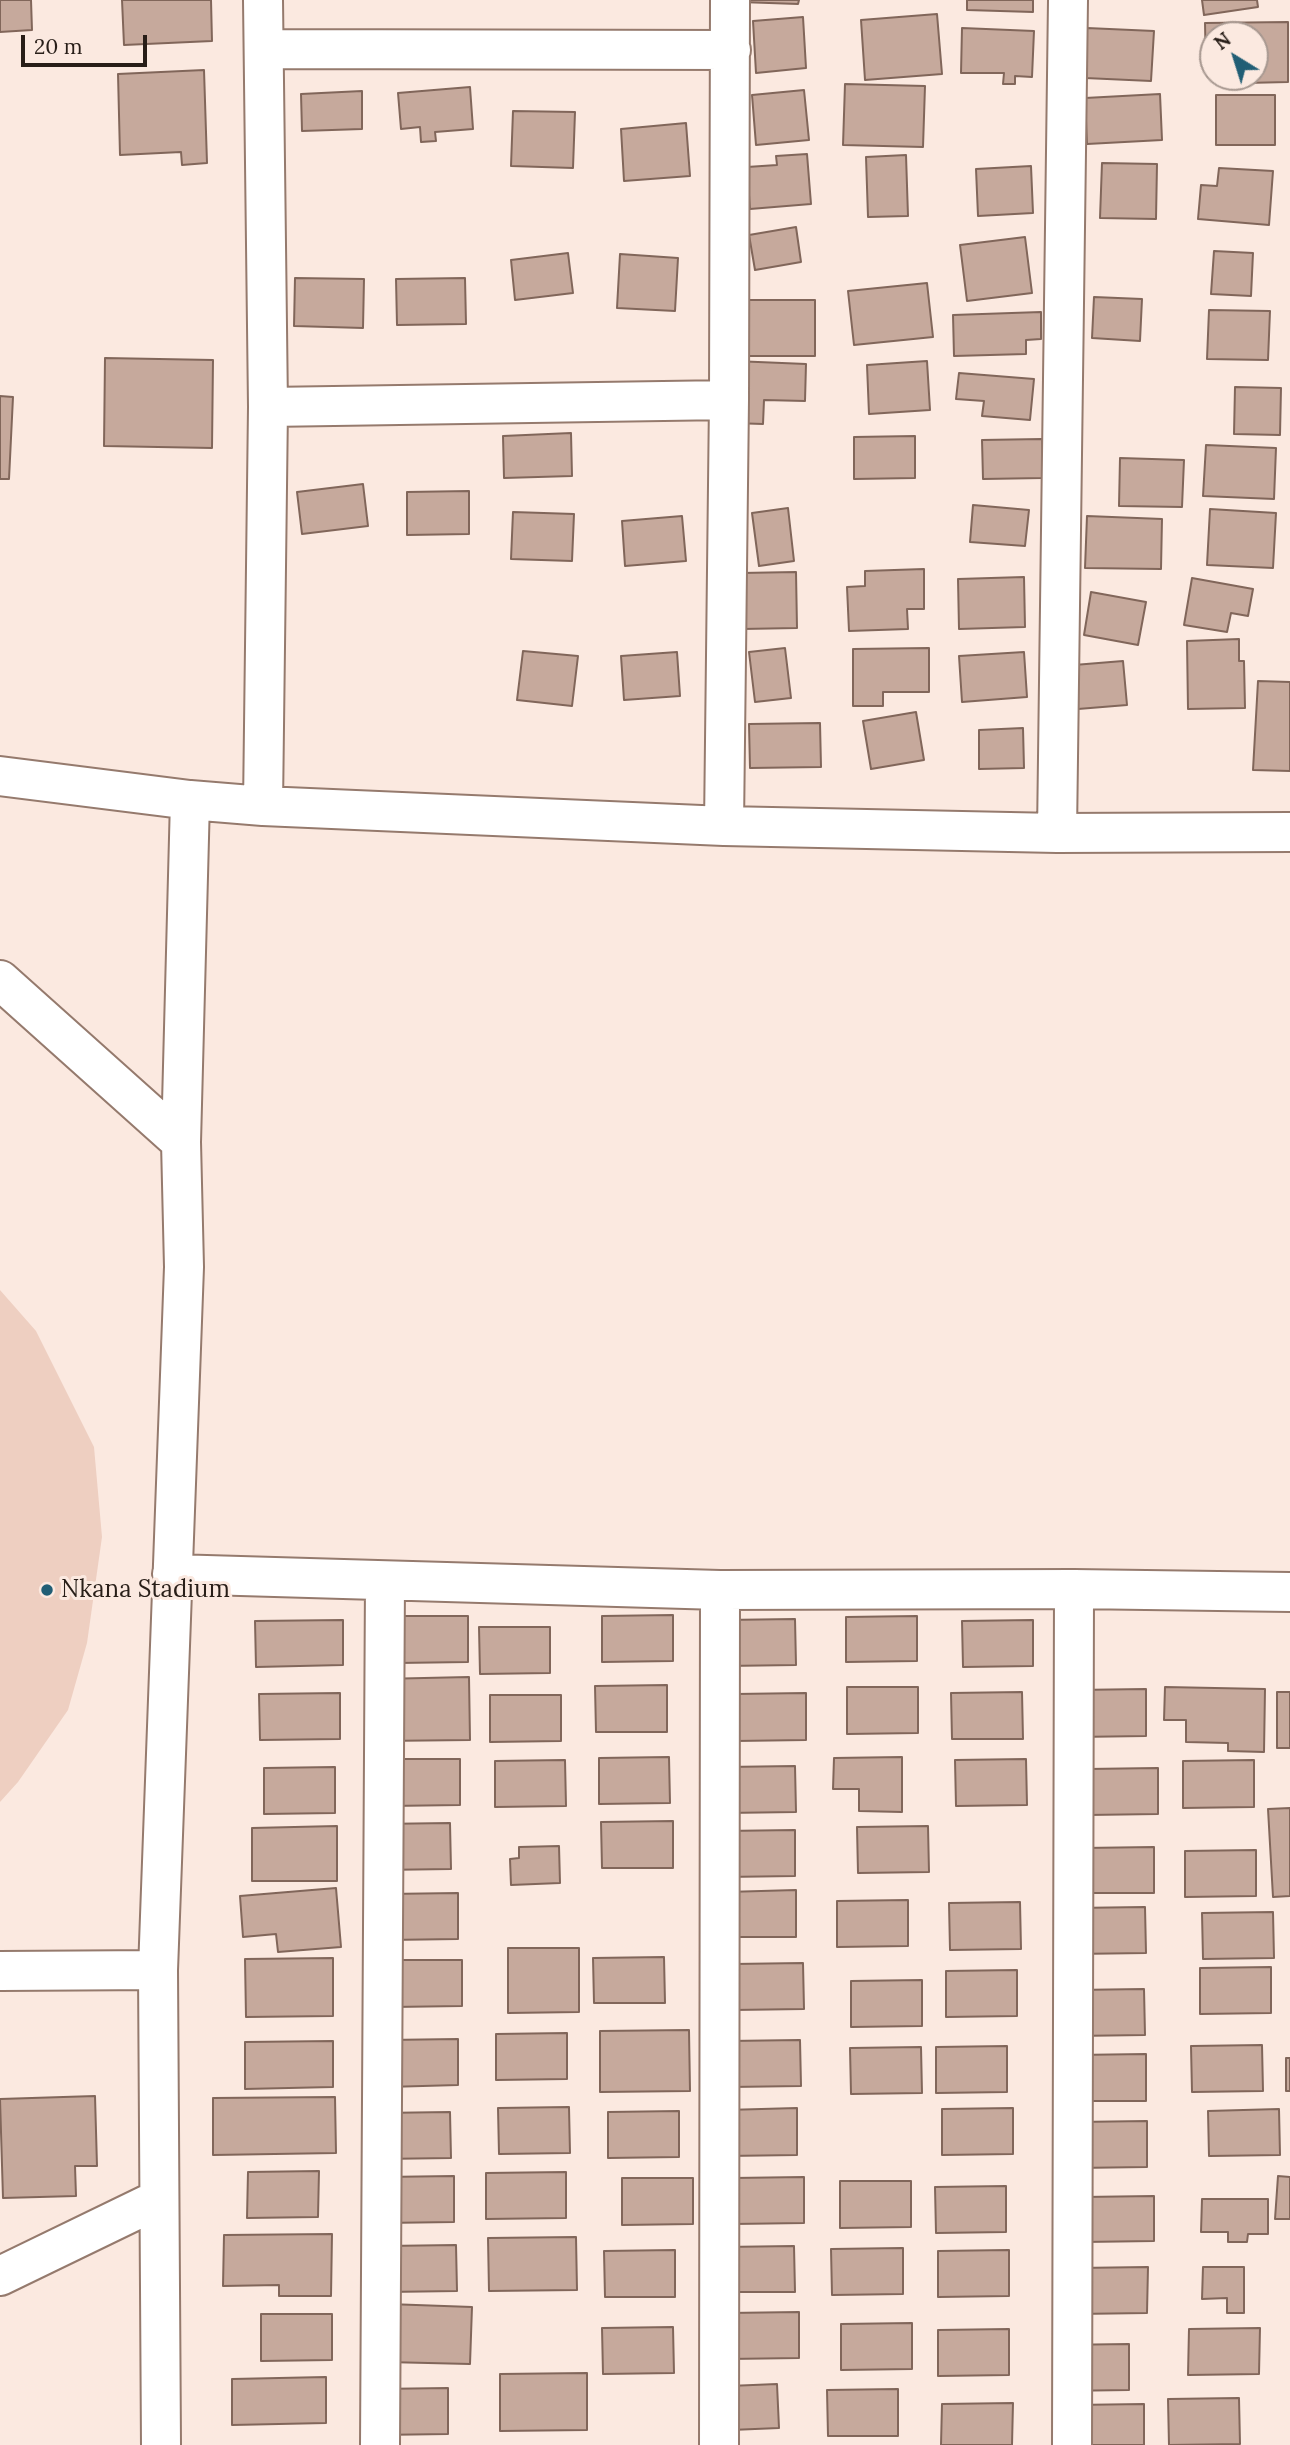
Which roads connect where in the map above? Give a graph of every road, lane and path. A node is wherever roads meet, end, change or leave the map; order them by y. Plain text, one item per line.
1 (263, 0) edge
2 (730, 0) edge
3 (1068, 0) edge
4 (264, 49) junction
5 (731, 50) junction
6 (729, 400) junction
7 (268, 407) junction
8 (0, 776) edge
9 (190, 800) junction
10 (262, 806) junction
11 (724, 826) junction
12 (1290, 832) edge
13 (1057, 833) junction
14 (0, 980) edge
15 (181, 1142) junction
16 (172, 1574) junction
17 (385, 1581) junction
18 (1074, 1589) junction
19 (720, 1590) junction
20 (1290, 1592) edge
21 (158, 1970) junction
22 (0, 1972) edge
23 (159, 2199) junction
24 (0, 2276) edge
25 (161, 2445) edge
26 (380, 2445) edge
27 (719, 2445) edge
28 (1072, 2445) edge

1 - 4 street
2 - 5 street
3 - 13 street
4 - 5 street
4 - 7 street
5 - 6 street
6 - 7 street
6 - 11 street
7 - 10 street
8 - 9 street
9 - 10 street
9 - 15 street
10 - 11 street
11 - 13 street
12 - 13 street
14 - 15 street
15 - 16 street
16 - 17 street
16 - 21 street
17 - 19 street
17 - 26 street
18 - 19 street
18 - 20 street
18 - 28 street
19 - 27 street
21 - 22 street
21 - 23 street
23 - 24 street
23 - 25 street

